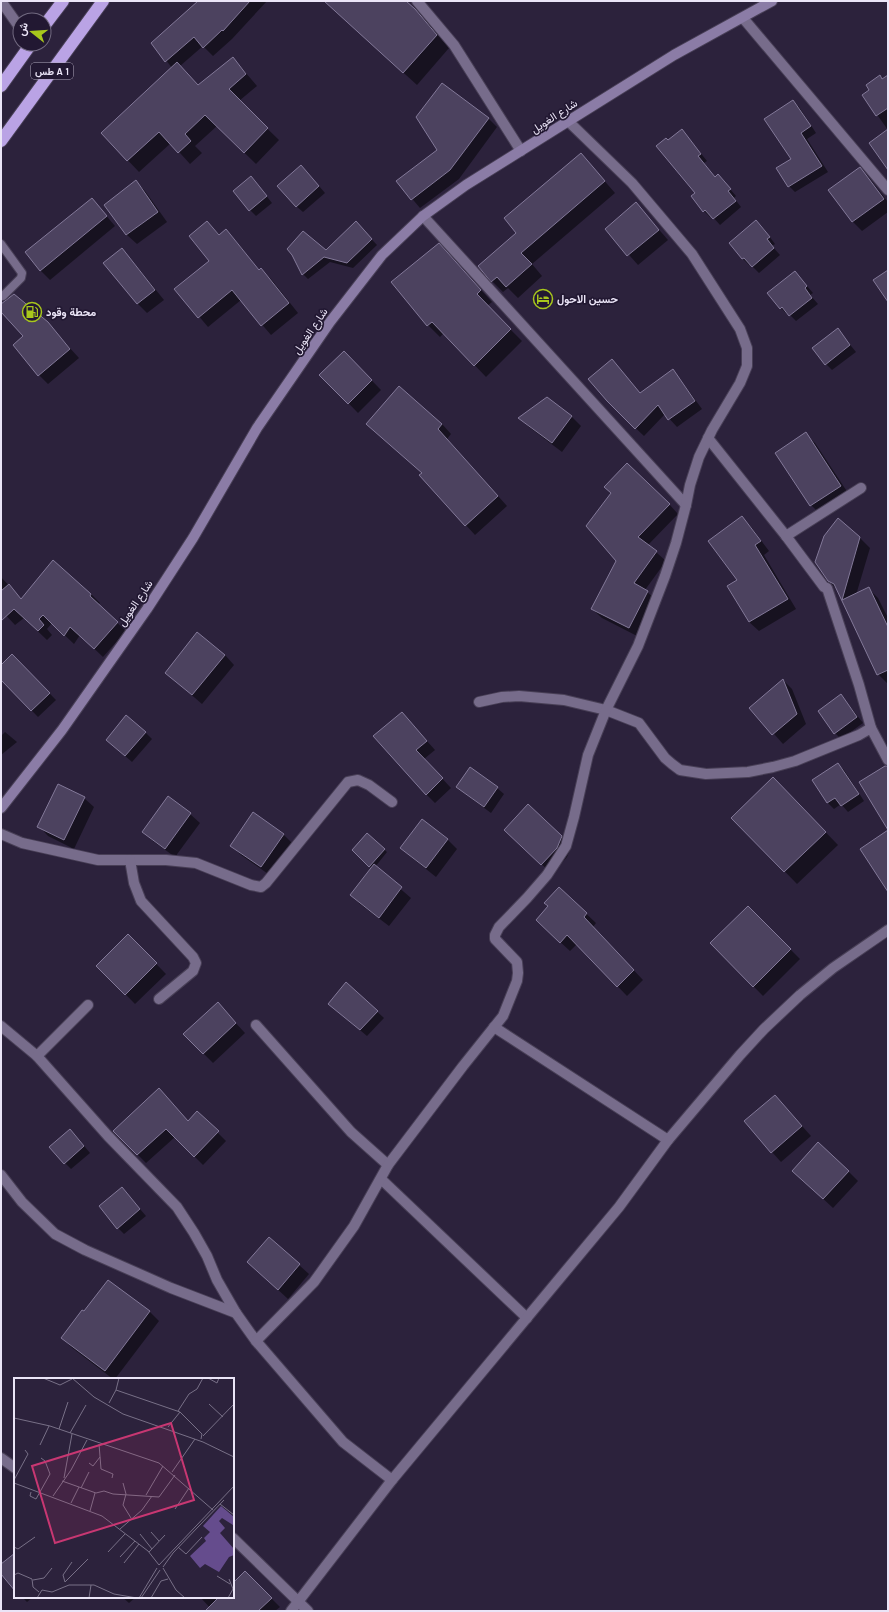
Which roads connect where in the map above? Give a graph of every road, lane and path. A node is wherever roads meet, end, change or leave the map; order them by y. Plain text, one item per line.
1 (1, 1) edge
2 (63, 1) edge
3 (103, 1) edge
4 (417, 1) edge
5 (769, 2) edge
6 (52, 15) edge
7 (12, 17) edge
8 (743, 18) junction
9 (24, 52) edge
10 (1, 86) edge
11 (568, 120) junction
12 (1, 141) edge
13 (521, 151) junction
14 (888, 190) edge
15 (424, 216) junction
16 (1, 244) edge
17 (1, 296) edge
18 (708, 438) junction
19 (861, 488) dead end
20 (686, 505) junction
21 (786, 536) junction
22 (479, 702) dead end
23 (606, 710) junction
24 (871, 728) junction
25 (888, 760) edge
26 (392, 802) dead end
27 (1, 808) edge
28 (1, 834) edge
29 (130, 860) junction
30 (888, 930) edge
31 (159, 999) dead end
32 (88, 1005) dead end
33 (256, 1025) dead end
34 (1, 1026) edge
35 (494, 1027) junction
36 (37, 1056) junction
37 (668, 1140) junction
38 (388, 1165) junction
39 (1, 1175) edge
40 (381, 1178) junction
41 (236, 1313) junction
42 (527, 1318) junction
43 (256, 1341) junction
44 (1, 1458) edge
45 (14, 1467) edge
46 (392, 1480) junction
47 (234, 1539) edge
48 (298, 1602) junction
49 (291, 1611) edge
50 (308, 1611) edge

1 - 7 street
2 - 6 highway
3 - 12 highway, طس A 1
4 - 13 street
5 - 8 street, شارع الغويل
8 - 11 street, شارع الغويل
8 - 14 street
9 - 10 highway, طس A 1
11 - 13 street, شارع الغويل
11 - 18 street
13 - 15 street, شارع الغويل
15 - 20 street
15 - 27 street, شارع الغويل
16 - 17 lane
18 - 20 street
18 - 21 street
19 - 21 street
20 - 23 street
21 - 24 street
22 - 23 street
23 - 24 street
23 - 35 street
24 - 25 street
26 - 29 street
28 - 29 street
29 - 31 street
30 - 37 street
32 - 36 street
33 - 38 street
34 - 36 street
35 - 37 street
35 - 38 street
36 - 41 street
37 - 42 street
38 - 40 street
39 - 41 street
40 - 42 street
40 - 43 street
41 - 43 street
42 - 46 street
43 - 46 street
44 - 45 street
46 - 48 street
47 - 48 street
48 - 49 street
48 - 50 street

